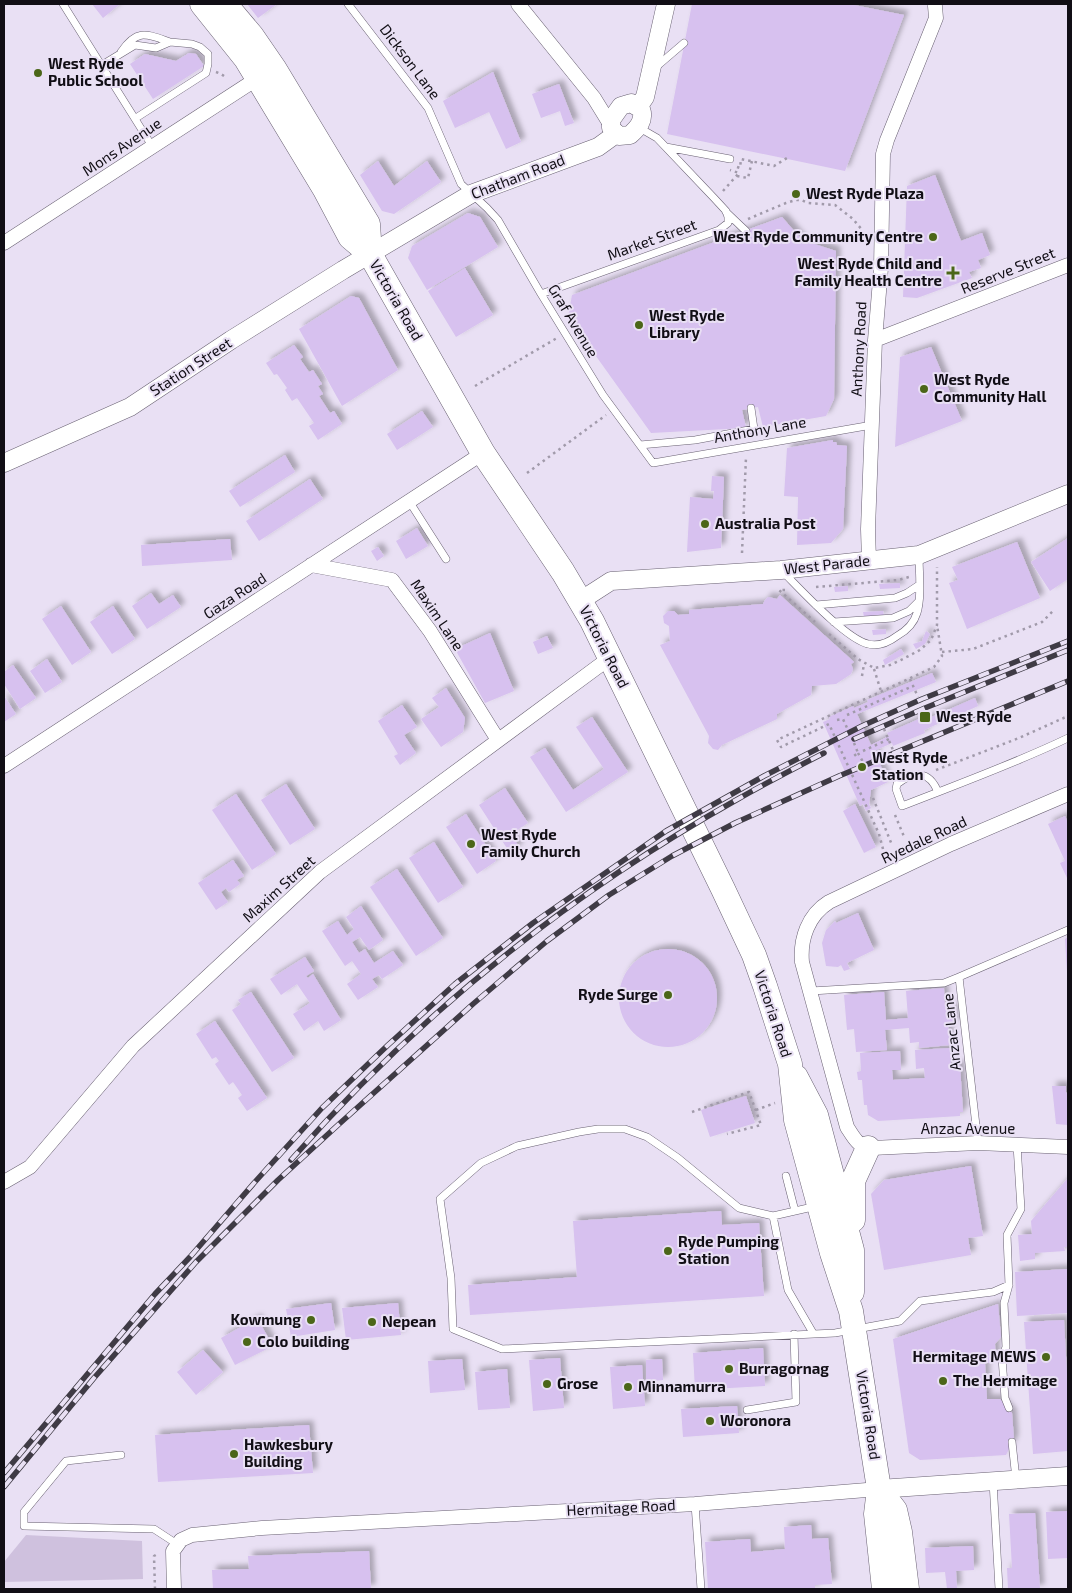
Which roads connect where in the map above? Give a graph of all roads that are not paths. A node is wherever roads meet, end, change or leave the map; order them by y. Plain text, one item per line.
1 (63, 4) edge
2 (202, 4) edge
3 (226, 4) edge
4 (348, 4) edge
5 (518, 4) edge
6 (666, 4) edge
7 (936, 4) edge
8 (170, 42) junction
9 (684, 43) dead end
10 (120, 54) junction
11 (102, 65) junction
12 (650, 72) junction
13 (258, 78) junction
14 (638, 106) junction
15 (136, 118) junction
16 (638, 127) junction
17 (613, 129) junction
18 (152, 146) junction
19 (666, 147) junction
20 (730, 162) road end
21 (471, 194) junction
22 (726, 211) junction
23 (746, 231) dead end
24 (4, 243) edge
25 (370, 254) junction
26 (1068, 265) edge
27 (541, 294) junction
28 (875, 340) junction
29 (751, 408) dead end
30 (872, 424) junction
31 (640, 445) junction
32 (483, 453) junction
33 (653, 463) joint
34 (4, 464) edge
35 (1068, 494) edge
36 (409, 501) junction
37 (919, 555) junction
38 (446, 559) dead end
39 (869, 561) junction
40 (311, 565) junction
41 (781, 570) junction
42 (919, 585) junction
43 (580, 601) junction
44 (918, 602) junction
45 (816, 605) junction
46 (834, 622) junction
47 (611, 657) junction
48 (1068, 738) edge
49 (498, 740) junction
50 (4, 766) edge
51 (938, 792) junction
52 (1068, 794) edge
53 (1068, 930) edge
54 (960, 977) junction
55 (811, 992) junction
56 (978, 1143) junction
57 (1018, 1145) junction
58 (1068, 1147) edge
59 (868, 1148) junction
60 (786, 1176) dead end
61 (4, 1182) edge
62 (830, 1203) junction
63 (795, 1211) junction
64 (773, 1216) junction
65 (852, 1250) junction
66 (1009, 1286) junction
67 (853, 1321) junction
68 (813, 1333) junction
69 (794, 1334) junction
70 (1009, 1408) dead end
71 (747, 1410) dead end
72 (1012, 1442) dead end
73 (120, 1455) dead end
74 (1068, 1476) edge
75 (1016, 1479) junction
76 (993, 1480) junction
77 (879, 1489) junction
78 (695, 1504) junction
79 (177, 1544) junction
80 (174, 1589) edge
81 (701, 1589) edge
82 (884, 1589) edge
83 (907, 1589) edge
84 (999, 1589) edge

1 - 11 lane
2 - 13 highway, Victoria Road
3 - 25 highway, Victoria Road
4 - 21 lane, Dickson Lane
5 - 17 street
6 - 12 street
7 - 28 street, Anthony Road
8 - 10 lane
8 - 10 lane
8 - 15 lane
9 - 12 lane
10 - 11 lane
11 - 15 lane
12 - 14 street
13 - 18 street, Mons Avenue
13 - 25 highway, Victoria Road
14 - 16 street
14 - 17 street
15 - 18 lane
16 - 17 street
16 - 19 lane
17 - 21 street, Chatham Road
18 - 24 street, Mons Avenue
19 - 20 lane
19 - 22 lane
21 - 25 street, Chatham Road
21 - 27 lane, Graf Avenue
22 - 23 lane
22 - 27 lane, Market Street
25 - 32 highway, Victoria Road
25 - 34 street, Station Street
26 - 28 street, Reserve Street
27 - 31 lane, Graf Avenue
28 - 30 street, Anthony Road
29 - 31 lane
30 - 33 lane, Anthony Lane
30 - 39 street, Anthony Road
31 - 33 lane, Graf Avenue
32 - 36 street, Gaza Road
32 - 43 highway, Victoria Road
35 - 37 street, West Parade
36 - 38 lane
36 - 40 street, Gaza Road
37 - 39 street, West Parade
37 - 42 lane
39 - 41 street, West Parade
40 - 49 street, Maxim Lane
40 - 50 street, Gaza Road
41 - 43 street, West Parade
41 - 45 lane
42 - 44 lane
42 - 45 lane
43 - 47 highway, Victoria Road
44 - 46 lane
44 - 46 lane
45 - 46 lane
47 - 49 street, Maxim Street
47 - 62 highway, Victoria Road
48 - 51 lane
49 - 61 street, Maxim Street
51 - 51 lane
52 - 55 street, Ryedale Road
53 - 54 lane, Anzac Lane
54 - 55 lane
54 - 56 lane, Anzac Lane
55 - 59 street
56 - 57 street, Anzac Avenue
56 - 59 street, Anzac Avenue
57 - 58 street, Anzac Avenue
57 - 66 lane
59 - 65 highway
60 - 63 lane
62 - 63 lane
62 - 65 highway, Victoria Road
62 - 67 highway, Victoria Road
63 - 64 lane
64 - 68 lane
64 - 69 lane
65 - 67 highway, Victoria Road
66 - 67 lane
66 - 70 lane
67 - 68 lane
67 - 77 highway, Victoria Road
68 - 69 lane
69 - 71 lane
72 - 75 lane
73 - 79 lane
74 - 75 street, Hermitage Road
75 - 76 street, Hermitage Road
76 - 77 street, Hermitage Road
76 - 84 lane
77 - 78 street, Hermitage Road
77 - 82 highway, Victoria Road
77 - 83 highway, Victoria Road
78 - 79 street, Hermitage Road
78 - 81 lane
79 - 80 street

